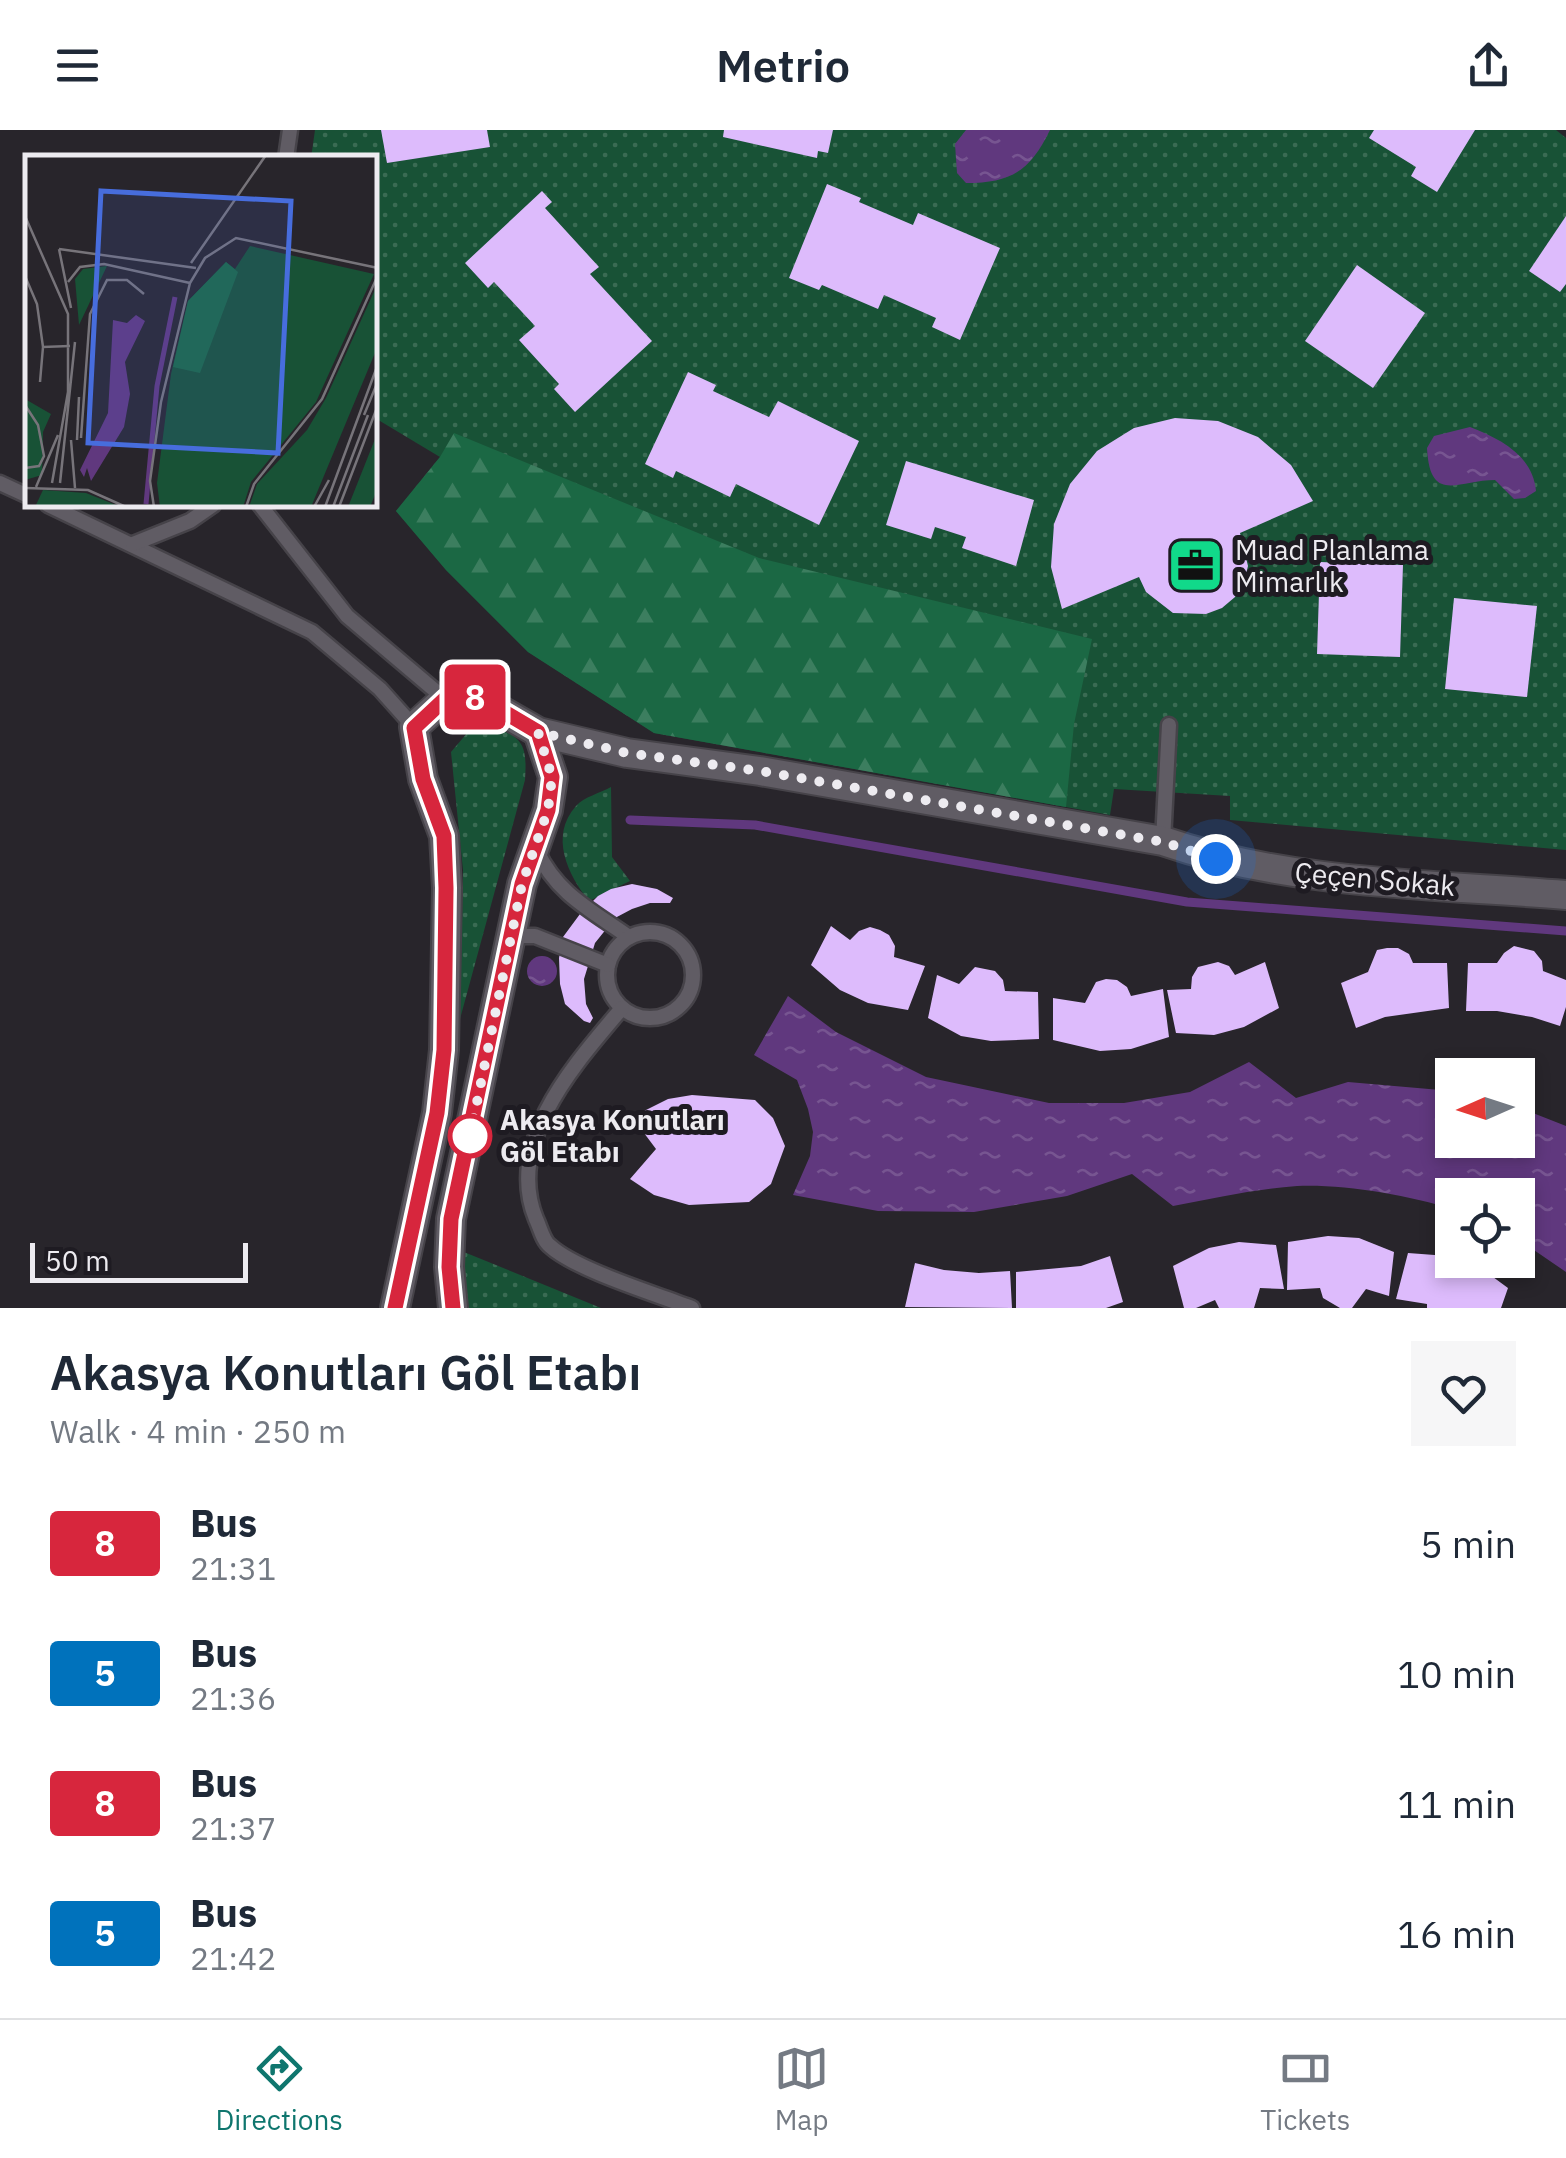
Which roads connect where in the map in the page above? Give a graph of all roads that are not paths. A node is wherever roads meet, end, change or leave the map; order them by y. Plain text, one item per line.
1 (290, 130) edge
2 (286, 155) edge
3 (0, 483) edge
4 (25, 495) edge
5 (55, 508) edge
6 (209, 508) edge
7 (262, 508) edge
8 (133, 544) junction
9 (446, 698) junction
10 (1168, 725) dead end
11 (414, 728) junction
12 (538, 732) junction
13 (1163, 842) junction
14 (535, 846) junction
15 (1566, 895) edge
16 (510, 936) junction
17 (629, 937) junction
18 (608, 965) junction
19 (622, 1008) junction
20 (395, 1308) edge
21 (453, 1308) edge
22 (692, 1308) edge

1 - 2 lane
3 - 4 lane
5 - 8 lane
6 - 8 lane
7 - 9 lane
8 - 11 lane
9 - 11 street
9 - 12 street, Çeçen Sokak
10 - 13 lane
11 - 20 street
12 - 13 street, Çeçen Sokak
12 - 14 street
13 - 15 street, Çeçen Sokak
14 - 16 street
14 - 17 lane
16 - 18 lane
16 - 21 street
17 - 18 lane
17 - 19 lane
18 - 19 lane
19 - 22 lane

